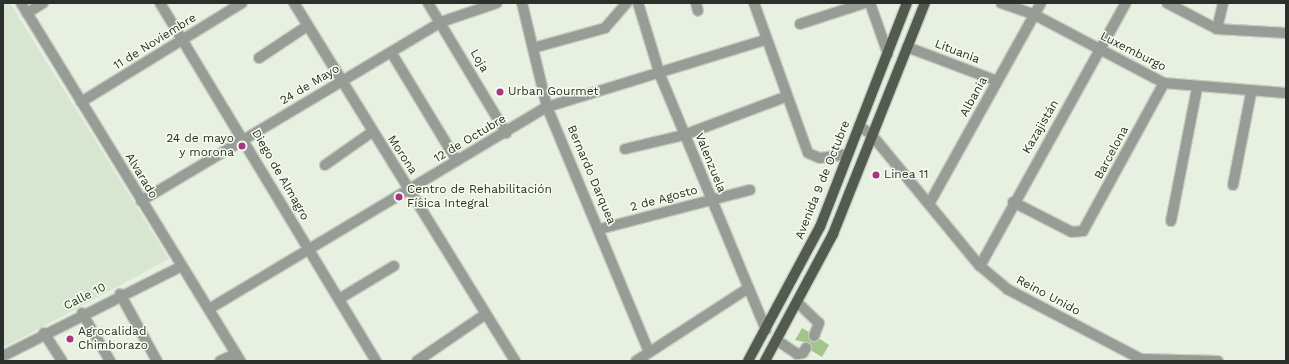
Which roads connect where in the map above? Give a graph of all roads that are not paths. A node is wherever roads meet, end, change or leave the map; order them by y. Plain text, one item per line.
1 (21, 3) edge
2 (43, 3) edge
3 (160, 3) edge
4 (242, 3) edge
5 (294, 3) edge
6 (428, 3) edge
7 (497, 3) edge
8 (522, 3) edge
9 (627, 3) edge
10 (638, 3) edge
11 (754, 3) edge
12 (865, 3) edge
13 (870, 3) edge
14 (907, 3) edge
15 (925, 3) edge
16 (1001, 3) edge
17 (1041, 3) edge
18 (1126, 3) edge
19 (1167, 3) edge
20 (1222, 3) edge
21 (27, 13) junction
22 (1035, 15) junction
23 (441, 22) junction
24 (800, 24) dead end
25 (307, 26) junction
26 (1217, 29) junction
27 (1286, 33) edge
28 (183, 40) junction
29 (765, 40) junction
30 (907, 47) junction
31 (533, 48) junction
32 (1100, 50) junction
33 (391, 52) junction
34 (888, 54) junction
35 (259, 58) dead end
36 (660, 75) junction
37 (997, 81) junction
38 (340, 82) junction
39 (1164, 83) junction
40 (1198, 88) junction
41 (1251, 93) junction
42 (1286, 93) edge
43 (785, 97) junction
44 (81, 102) junction
45 (547, 106) junction
46 (859, 126) junction
47 (372, 132) junction
48 (506, 133) junction
49 (871, 134) junction
50 (684, 135) junction
51 (244, 139) junction
52 (624, 149) dead end
53 (847, 154) junction
54 (457, 161) junction
55 (325, 164) dead end
56 (1233, 185) dead end
57 (750, 190) dead end
58 (410, 191) junction
59 (711, 200) junction
60 (141, 201) junction
61 (1013, 202) junction
62 (929, 204) junction
63 (1171, 221) dead end
64 (600, 229) junction
65 (308, 248) junction
66 (182, 266) junction
67 (394, 266) dead end
68 (980, 266) junction
69 (747, 289) junction
70 (120, 294) junction
71 (339, 299) junction
72 (798, 303) junction
73 (209, 309) junction
74 (82, 313) junction
75 (486, 314) junction
76 (766, 330) junction
77 (44, 333) junction
78 (814, 336) dead end
79 (778, 341) junction
80 (806, 348) dead end
81 (650, 352) junction
82 (7, 357) edge
83 (237, 358) edge
84 (62, 361) edge
85 (110, 361) edge
86 (157, 361) edge
87 (220, 361) edge
88 (376, 361) edge
89 (417, 361) edge
90 (515, 361) edge
91 (636, 361) edge
92 (748, 361) edge
93 (765, 361) edge
94 (1218, 361) edge

1 - 21 street, Alvarado
2 - 21 street
3 - 28 street, Diego de Almagro
4 - 28 street, 11 de Noviembre
5 - 25 street, Morona
6 - 23 street, Loja
7 - 23 street, 24 de Mayo
8 - 31 street, Bernardo Darquea
9 - 31 street
10 - 36 street, Valenzuela
11 - 29 street
12 - 24 street
13 - 34 street
14 - 34 main road, Avenida 9 de Octubre
15 - 30 main road
16 - 22 street, Luxemburgo
17 - 22 street, Albania
18 - 32 street, Kazajistán
19 - 26 street
20 - 26 street
21 - 44 street, Alvarado
22 - 32 street, Luxemburgo
22 - 37 street, Albania
23 - 33 street, 24 de Mayo
23 - 48 street, Loja
25 - 35 street
25 - 38 street, Morona
26 - 27 street
28 - 44 street, 11 de Noviembre
28 - 51 street, Diego de Almagro
29 - 36 street, 12 de Octubre
29 - 43 street
30 - 37 street, Lituania
30 - 49 main road
31 - 45 street, Bernardo Darquea
32 - 39 street, Luxemburgo
32 - 61 street, Kazajistán
33 - 38 street, 24 de Mayo
33 - 54 street
34 - 46 main road, Avenida 9 de Octubre
36 - 45 street, 12 de Octubre
36 - 50 street, Valenzuela
37 - 62 street, Albania
38 - 47 street, Morona
38 - 51 street, 24 de Mayo
39 - 40 street, Luxemburgo
39 - 61 street, Barcelona
40 - 41 street, Luxemburgo
40 - 63 street
41 - 42 street, Luxemburgo
41 - 56 street
43 - 50 street
43 - 53 street
44 - 60 street, Alvarado
45 - 48 street, 12 de Octubre
45 - 64 street, Bernardo Darquea
46 - 49 street, Reino Unido
46 - 53 main road, Avenida 9 de Octubre
47 - 55 street
47 - 58 street, Morona
48 - 54 street, 12 de Octubre
49 - 62 street, Reino Unido
49 - 72 main road
50 - 52 street
50 - 59 street, Valenzuela
51 - 60 street, 24 de Mayo
51 - 65 street, Diego de Almagro
53 - 76 main road, Avenida 9 de Octubre
54 - 58 street, 12 de Octubre
57 - 59 street, 2 de Agosto
58 - 65 street, 12 de Octubre
58 - 75 street, Morona
59 - 64 street, 2 de Agosto
59 - 69 street, Valenzuela
60 - 66 street, Alvarado
61 - 68 street, Kazajistán
62 - 68 street, Reino Unido
64 - 81 street, Bernardo Darquea
65 - 71 street, Diego de Almagro
65 - 73 street, 12 de Octubre
66 - 70 street, Calle 10
66 - 73 street, Alvarado
67 - 71 street
68 - 94 street, Reino Unido
69 - 76 street, Valenzuela
69 - 81 street
70 - 74 street, Calle 10
70 - 86 street
71 - 88 street, Diego de Almagro
72 - 78 street
72 - 79 main road
73 - 83 street, Alvarado
74 - 77 street, Calle 10
74 - 85 street
75 - 89 street
75 - 90 street, Morona
76 - 92 main road, Avenida 9 de Octubre
77 - 82 street, Calle 10
77 - 84 street
79 - 80 street
79 - 93 main road
81 - 91 street
83 - 87 street

